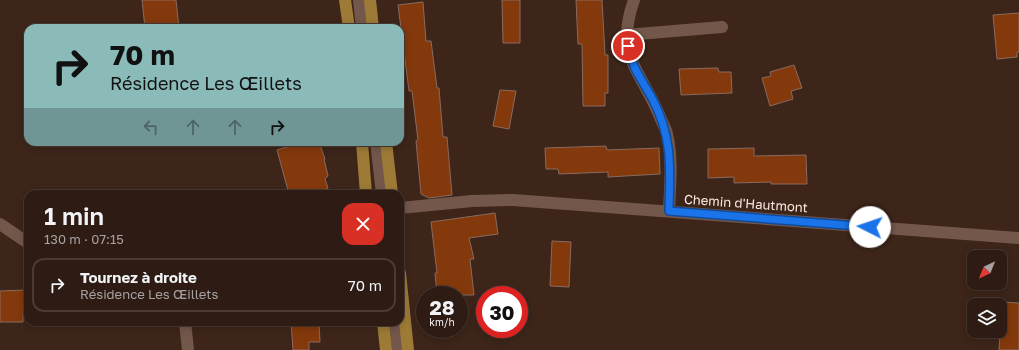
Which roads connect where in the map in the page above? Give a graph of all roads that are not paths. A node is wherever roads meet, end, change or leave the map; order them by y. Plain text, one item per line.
1 (345, 0) edge
2 (358, 0) edge
3 (370, 0) edge
4 (634, 0) edge
5 (348, 24) edge
6 (361, 24) edge
7 (373, 24) edge
8 (722, 27) dead end
9 (626, 35) junction
10 (362, 146) edge
11 (376, 146) edge
12 (386, 146) edge
13 (366, 190) edge
14 (382, 190) edge
15 (392, 190) edge
16 (404, 208) edge
17 (669, 211) junction
18 (0, 224) edge
19 (1019, 238) edge
20 (24, 240) edge
21 (404, 312) edge
22 (185, 326) edge
23 (383, 326) edge
24 (395, 326) edge
25 (188, 350) edge
26 (386, 350) edge
27 (398, 350) edge
28 (408, 350) edge

1 - 5 main road
2 - 6 street
3 - 7 main road
4 - 9 street
8 - 9 street
9 - 17 street
10 - 13 main road
11 - 14 street
12 - 15 main road
16 - 17 street, Chemin d'Hautmont
17 - 19 street, Chemin d'Hautmont
18 - 20 street
21 - 28 main road
22 - 25 street
23 - 26 main road
24 - 27 street

